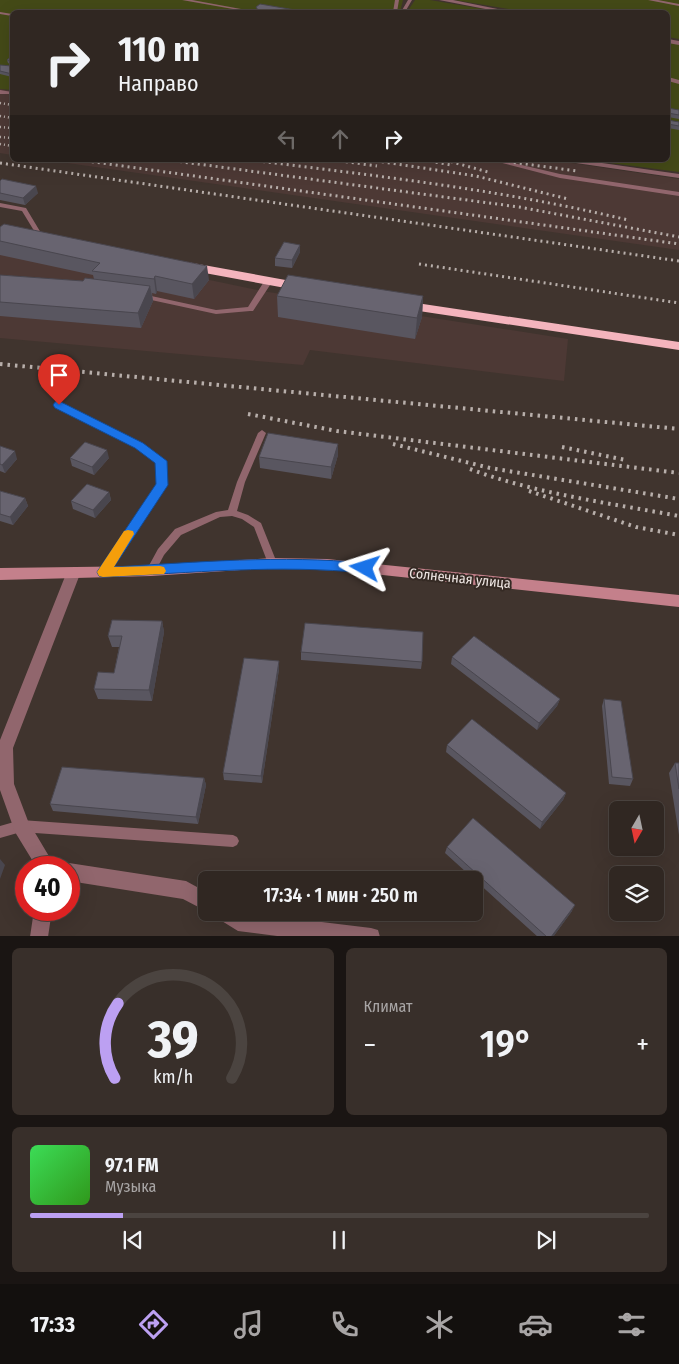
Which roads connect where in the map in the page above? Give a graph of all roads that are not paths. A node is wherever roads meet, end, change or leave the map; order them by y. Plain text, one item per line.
1 (184, 0) edge
2 (442, 0) edge
3 (650, 0) edge
4 (679, 5) edge
5 (243, 10) edge
6 (498, 10) edge
7 (502, 162) edge
8 (583, 162) edge
9 (679, 176) edge
10 (679, 194) edge
11 (0, 205) edge
12 (19, 228) edge
13 (43, 234) joint
14 (170, 262) edge
15 (268, 282) junction
16 (314, 290) edge
17 (138, 296) edge
18 (388, 302) edge
19 (678, 346) edge
20 (59, 405) dead end
21 (262, 433) dead end
22 (232, 513) junction
23 (272, 563) junction
24 (151, 571) junction
25 (103, 572) junction
26 (0, 574) edge
27 (73, 574) junction
28 (679, 601) edge
29 (20, 826) junction
30 (0, 832) edge
31 (234, 841) dead end
32 (40, 856) edge
33 (80, 874) edge
34 (198, 897) edge
35 (41, 921) edge
36 (236, 921) edge
37 (39, 936) edge
38 (371, 936) edge

1 - 5 lane
2 - 6 street
3 - 4 lane
7 - 10 lane
8 - 9 lane
11 - 13 lane
12 - 13 highway
14 - 15 highway
15 - 16 highway
15 - 17 lane
18 - 19 highway
20 - 25 lane
21 - 22 lane
22 - 23 lane
22 - 24 lane
23 - 24 street, Солнечная улица
23 - 28 street, Солнечная улица
24 - 25 street, Солнечная улица
25 - 27 street, Солнечная улица
26 - 27 street, Солнечная улица
27 - 29 street
29 - 30 lane
29 - 31 lane
29 - 32 street
33 - 34 street
35 - 37 street
36 - 38 street

